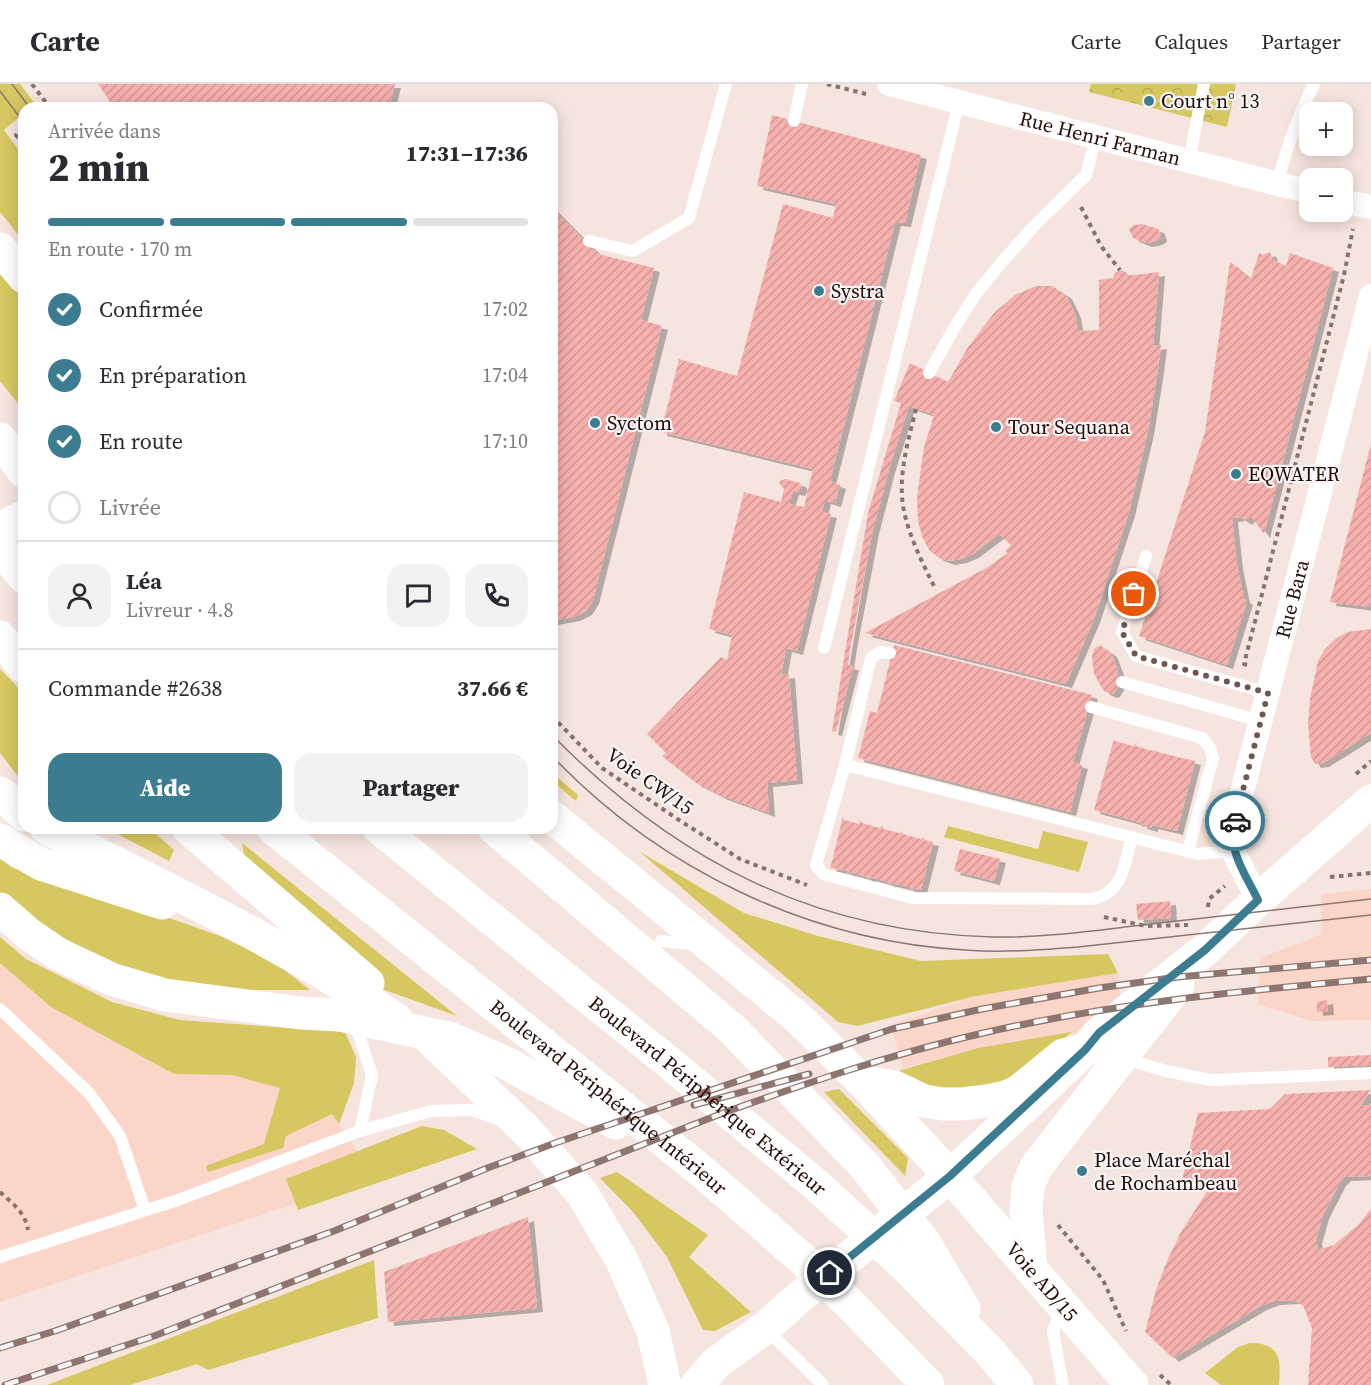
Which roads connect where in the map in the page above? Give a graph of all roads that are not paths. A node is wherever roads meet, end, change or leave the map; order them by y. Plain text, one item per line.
1 (726, 84) edge
2 (802, 84) edge
3 (889, 84) edge
4 (1204, 84) edge
5 (1314, 84) edge
6 (958, 102) junction
7 (794, 121) dead end
8 (1096, 138) junction
9 (1189, 161) junction
10 (1277, 184) junction
11 (1299, 189) edge
12 (589, 241) dead end
13 (0, 249) edge
14 (18, 270) edge
15 (1371, 296) edge
16 (929, 373) dead end
17 (0, 439) edge
18 (18, 464) edge
19 (18, 520) edge
20 (0, 534) edge
21 (0, 548) edge
22 (1146, 556) dead end
23 (18, 570) edge
24 (18, 572) edge
25 (0, 588) edge
26 (0, 637) edge
27 (824, 648) dead end
28 (890, 653) dead end
29 (18, 660) edge
30 (1122, 682) dead end
31 (1271, 682) junction
32 (1090, 707) dead end
33 (1261, 721) junction
34 (845, 765) junction
35 (0, 793) edge
36 (1371, 801) edge
37 (18, 810) edge
38 (558, 821) edge
39 (58, 834) edge
40 (195, 834) edge
41 (280, 834) edge
42 (386, 834) edge
43 (501, 834) edge
44 (1132, 837) junction
45 (0, 840) edge
46 (1188, 851) junction
47 (1233, 851) junction
48 (1258, 900) junction
49 (0, 909) edge
50 (244, 928) junction
51 (661, 941) dead end
52 (710, 946) junction
53 (1205, 950) junction
54 (335, 981) junction
55 (0, 1009) edge
56 (1105, 1054) junction
57 (449, 1055) junction
58 (1371, 1073) edge
59 (863, 1082) junction
60 (524, 1128) junction
61 (360, 1131) junction
62 (699, 1169) junction
63 (950, 1176) junction
64 (145, 1210) junction
65 (0, 1257) edge
66 (1031, 1269) junction
67 (1063, 1306) junction
68 (765, 1328) junction
69 (990, 1352) junction
70 (665, 1385) edge
71 (697, 1385) edge
72 (823, 1385) edge
73 (928, 1385) edge
74 (1017, 1385) edge
75 (1063, 1385) edge
76 (1132, 1385) edge

1 - 12 lane
2 - 7 lane
3 - 6 street, Rue Henri Farman
4 - 9 lane
5 - 10 lane
6 - 8 street, Rue Henri Farman
6 - 27 lane
8 - 9 street, Rue Henri Farman
8 - 16 lane
9 - 10 street, Rue Henri Farman
10 - 11 street, Rue Henri Farman
13 - 14 main road
15 - 31 street, Rue Bara
17 - 18 main road
19 - 20 main road
21 - 23 main road
22 - 31 lane
24 - 25 main road
26 - 29 main road
28 - 34 lane
30 - 33 lane
31 - 33 street, Rue Bara
32 - 46 lane
33 - 47 street, Rue Bara
34 - 44 lane
34 - 44 lane
35 - 37 main road
36 - 48 main road
38 - 52 main road, Voie AD/15
39 - 50 main road
40 - 57 main road
41 - 62 main road, Boulevard Périphérique Intérieur
42 - 69 main road, Boulevard Périphérique Extérieur
43 - 69 main road
44 - 46 lane
45 - 50 main road
46 - 47 lane
47 - 48 street, Rue Bara
48 - 53 main road
49 - 62 main road
50 - 54 main road
51 - 52 lane
52 - 59 main road, Voie AD/15
53 - 56 main road
53 - 56 main road
54 - 57 main road
54 - 61 lane
55 - 64 lane
56 - 58 lane
56 - 59 main road
56 - 63 main road
56 - 66 main road
57 - 60 main road
59 - 63 main road, Voie AD/15
60 - 61 lane
60 - 70 main road
61 - 64 lane
62 - 73 main road, Boulevard Périphérique Intérieur
63 - 66 main road, Voie AD/15
63 - 68 main road
64 - 65 lane
66 - 67 main road, Voie AD/15
67 - 75 lane
67 - 76 main road, Voie AD/15
68 - 71 main road
68 - 72 lane
69 - 74 main road, Boulevard Périphérique Extérieur

